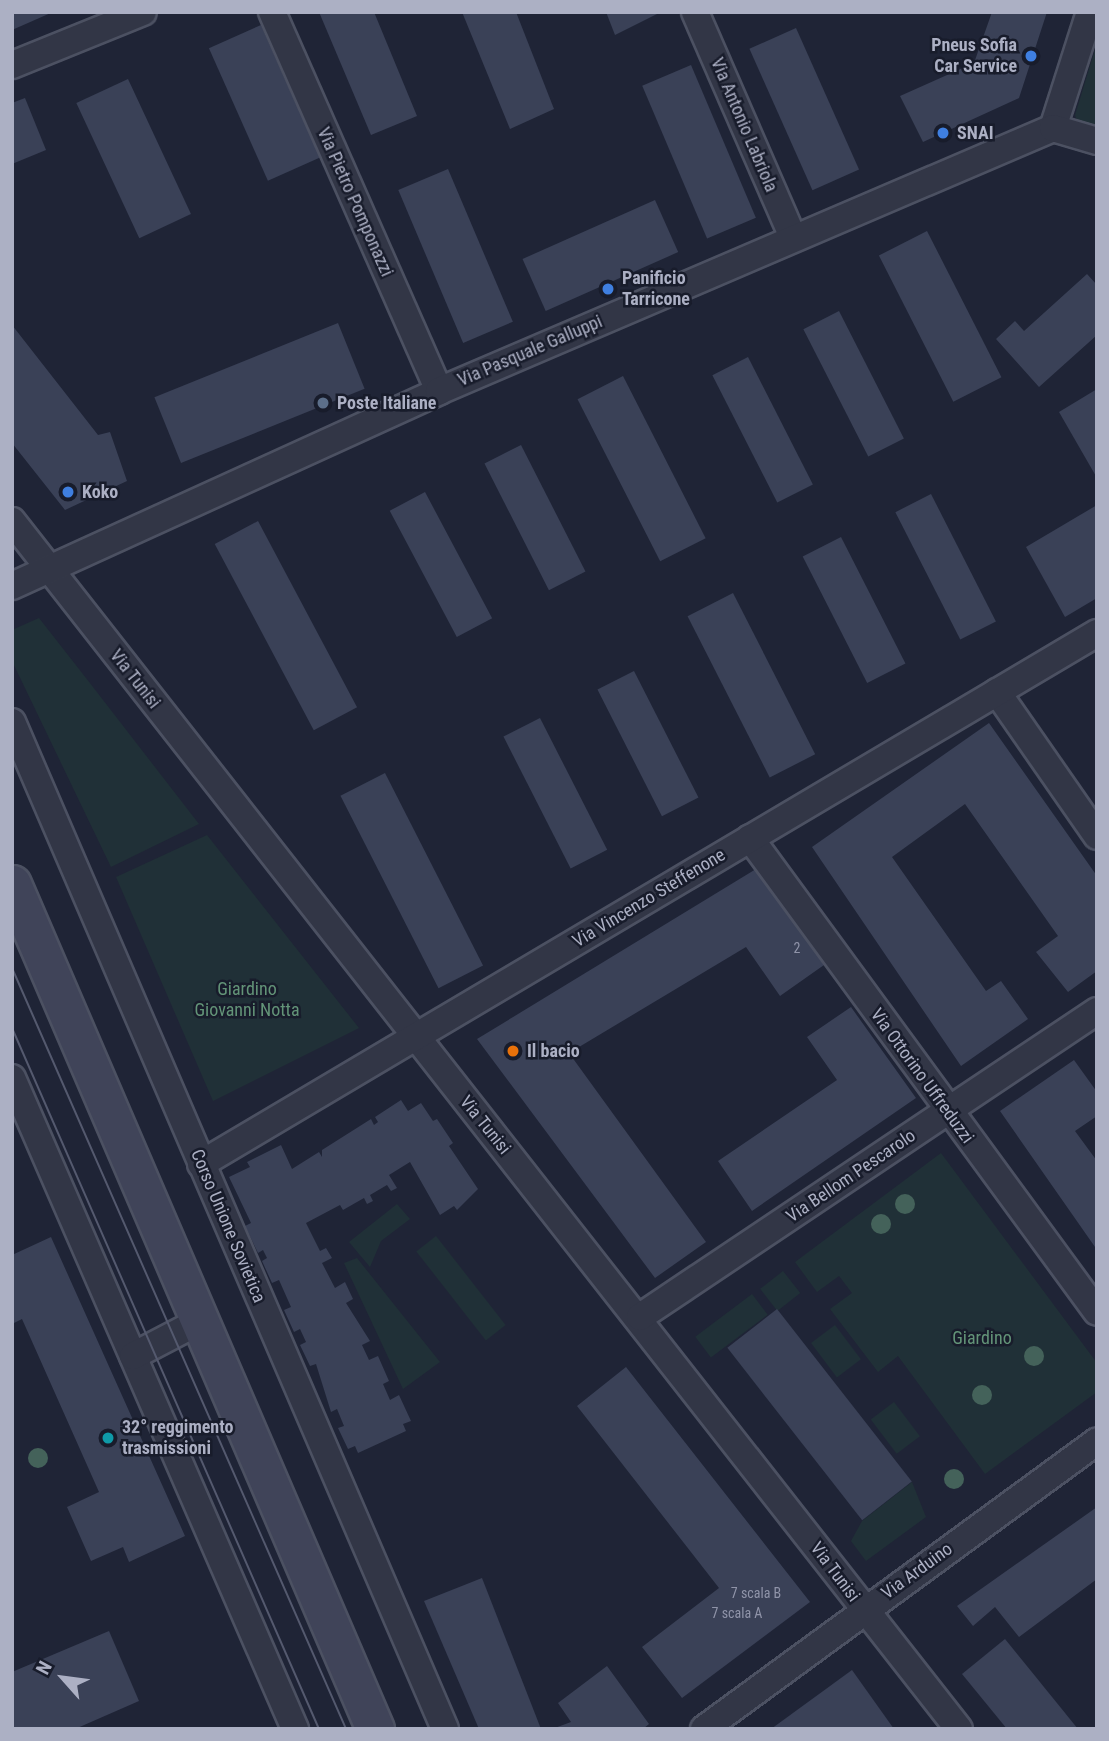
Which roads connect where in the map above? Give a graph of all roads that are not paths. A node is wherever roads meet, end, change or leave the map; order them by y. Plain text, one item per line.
1 (143, 12) edge
2 (272, 12) edge
3 (695, 12) edge
4 (1090, 12) edge
5 (12, 65) edge
6 (1053, 128) junction
7 (1097, 141) edge
8 (793, 237) junction
9 (439, 391) junction
10 (12, 521) edge
11 (50, 569) junction
12 (12, 586) edge
13 (1097, 633) edge
14 (997, 692) junction
15 (12, 722) edge
16 (1097, 836) edge
17 (750, 838) junction
18 (12, 884) edge
19 (1097, 1011) edge
20 (414, 1037) junction
21 (12, 1078) edge
22 (948, 1112) junction
23 (201, 1164) junction
24 (1097, 1312) edge
25 (640, 1317) junction
26 (200, 1321) junction
27 (133, 1356) junction
28 (1097, 1441) edge
29 (864, 1610) junction
30 (295, 1729) edge
31 (375, 1729) edge
32 (445, 1729) edge
33 (704, 1729) edge
34 (959, 1729) edge

1 - 5 street
2 - 9 street, Via Pietro Pomponazzi
3 - 8 street, Via Antonio Labriola
4 - 6 street
6 - 7 street
6 - 8 street, Via Pasquale Galluppi
8 - 9 street, Via Pasquale Galluppi
9 - 11 street, Via Pasquale Galluppi
10 - 11 street, Via Tunisi
11 - 12 street, Via Pasquale Galluppi
11 - 20 street, Via Tunisi
13 - 14 street, Via Vincenzo Steffenone
14 - 16 street
14 - 17 street, Via Vincenzo Steffenone
15 - 23 street, Corso Unione Sovietica
17 - 20 street, Via Vincenzo Steffenone
17 - 22 street, Via Ottorino Uffreduzzi
18 - 26 main road
19 - 22 street, Via Bellom Pescarolo
20 - 23 street, Via Vincenzo Steffenone
20 - 25 street, Via Tunisi
21 - 27 street
22 - 24 street, Via Ottorino Uffreduzzi
22 - 25 street, Via Bellom Pescarolo
23 - 32 street, Corso Unione Sovietica
25 - 29 street, Via Tunisi
26 - 27 street
26 - 31 main road
27 - 30 street
28 - 29 street, Via Arduino
29 - 33 street, Via Arduino
29 - 34 street, Via Tunisi

